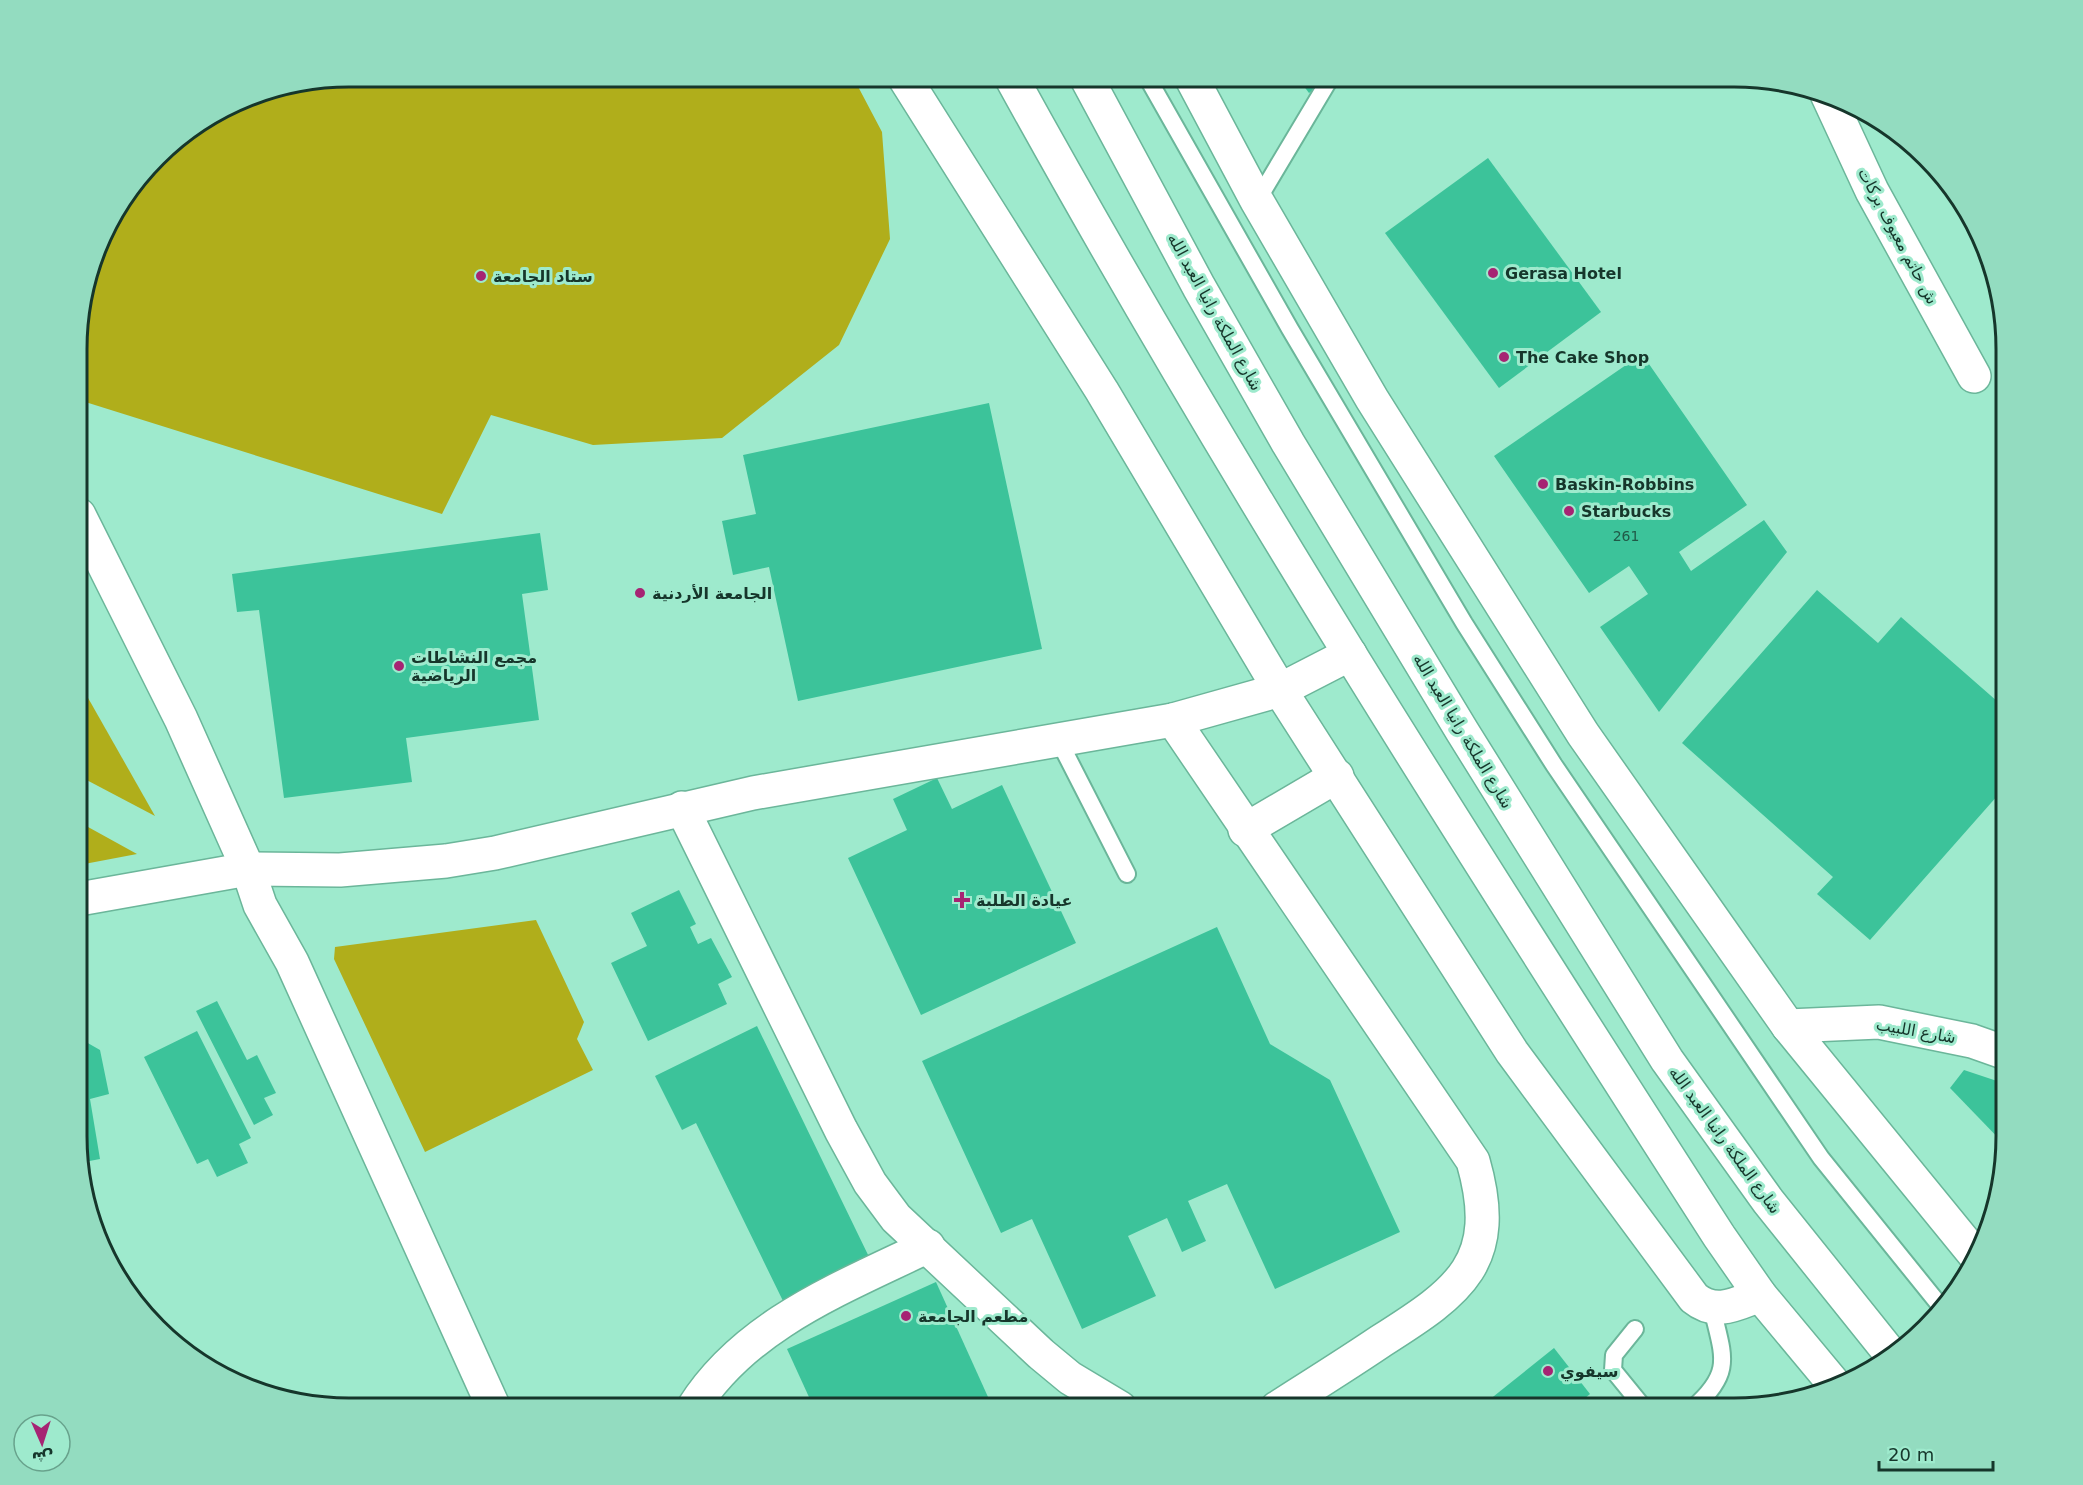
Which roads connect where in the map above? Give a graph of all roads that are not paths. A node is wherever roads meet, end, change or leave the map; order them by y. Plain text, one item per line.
1 (910, 87) edge
2 (1017, 87) edge
3 (1091, 87) edge
4 (1154, 87) edge
5 (1196, 87) edge
6 (1325, 87) edge
7 (1833, 107) edge
8 (1257, 201) junction
9 (1974, 376) dead end
10 (87, 531) edge
11 (1350, 654) junction
12 (1280, 690) junction
13 (1173, 720) junction
14 (1059, 741) junction
15 (1337, 776) junction
16 (682, 808) junction
17 (1245, 830) junction
18 (248, 869) junction
19 (1127, 874) dead end
20 (87, 898) edge
21 (1788, 1026) junction
22 (1996, 1050) edge
23 (928, 1246) junction
24 (1970, 1249) edge
25 (1760, 1295) junction
26 (1937, 1302) edge
27 (1712, 1308) junction
28 (1635, 1329) dead end
29 (1886, 1349) edge
30 (1830, 1379) edge
31 (489, 1398) edge
32 (700, 1398) edge
33 (1103, 1398) edge
34 (1293, 1398) edge
35 (1636, 1398) edge
36 (1703, 1398) edge

1 - 12 street
2 - 11 street
3 - 29 street, شارع الملكة رانيا العبد الله
4 - 26 lane
5 - 8 street
6 - 8 lane
7 - 9 street, ش حاتم معيوف بركات
8 - 21 street
10 - 18 street
11 - 12 street
11 - 25 street
12 - 13 street
12 - 15 street
13 - 14 street
13 - 17 street
14 - 16 street
14 - 19 lane
15 - 17 street
15 - 27 street
16 - 18 street
16 - 23 street
17 - 34 street
18 - 20 street
18 - 31 street
21 - 22 street, شارع اللبيب
21 - 24 street
23 - 32 street
23 - 33 street
25 - 27 street
25 - 30 street
27 - 36 lane
28 - 35 lane

